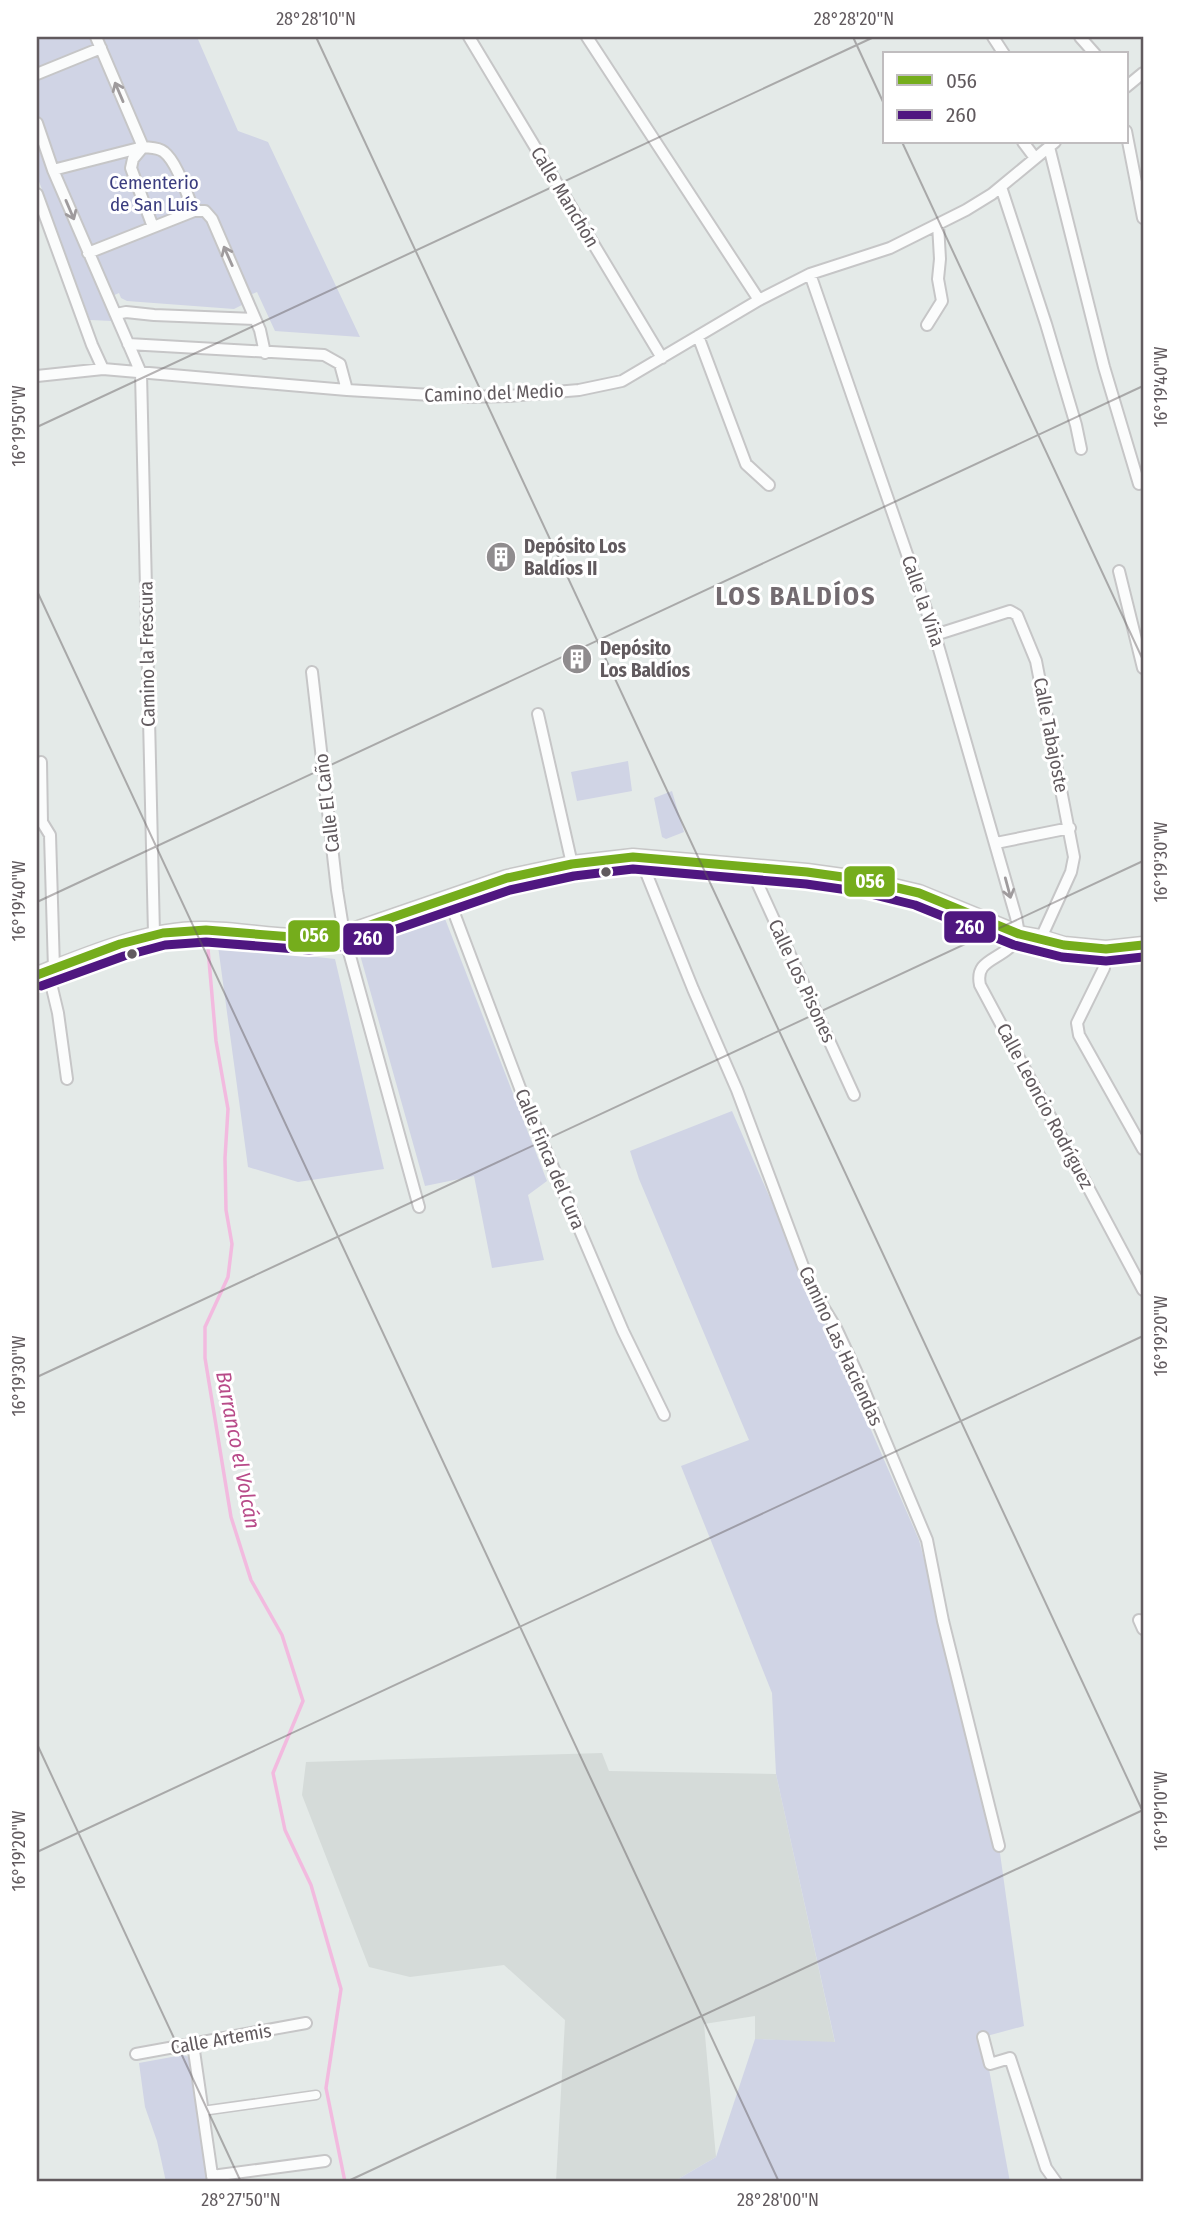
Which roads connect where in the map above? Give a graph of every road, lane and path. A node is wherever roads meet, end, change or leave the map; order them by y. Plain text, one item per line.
1 (96, 37) edge
2 (469, 37) edge
3 (587, 37) edge
4 (993, 37) edge
5 (1080, 37) edge
6 (101, 48) junction
7 (1003, 52) edge
8 (1093, 52) edge
9 (37, 74) edge
10 (1143, 74) edge
11 (1128, 85) edge
12 (37, 123) edge
13 (1128, 141) edge
14 (1024, 144) edge
15 (1052, 144) edge
16 (143, 148) junction
17 (1035, 158) junction
18 (53, 170) junction
19 (1001, 187) junction
20 (37, 194) edge
21 (194, 211) junction
22 (1143, 218) edge
23 (938, 224) junction
24 (153, 227) junction
25 (88, 253) junction
26 (810, 274) junction
27 (759, 300) junction
28 (116, 314) junction
29 (255, 318) junction
30 (927, 325) dead end
31 (698, 336) junction
32 (128, 344) junction
33 (265, 353) junction
34 (662, 358) junction
35 (103, 369) junction
36 (141, 373) junction
37 (37, 376) edge
38 (347, 390) junction
39 (1081, 449) dead end
40 (1143, 483) edge
41 (769, 485) dead end
42 (1119, 571) dead end
43 (935, 635) junction
44 (1143, 668) edge
45 (312, 672) dead end
46 (538, 715) dead end
47 (41, 762) dead end
48 (1070, 828) junction
49 (996, 843) junction
50 (644, 858) junction
51 (572, 864) junction
52 (750, 867) junction
53 (448, 897) junction
54 (154, 934) junction
55 (344, 934) junction
56 (1019, 934) junction
57 (1041, 938) junction
58 (1143, 945) edge
59 (1106, 949) junction
60 (46, 971) edge
61 (67, 1079) dead end
62 (854, 1095) dead end
63 (1143, 1149) edge
64 (419, 1207) dead end
65 (1143, 1290) edge
66 (664, 1415) dead end
67 (999, 1846) dead end
68 (306, 2023) dead end
69 (983, 2037) dead end
70 (192, 2044) junction
71 (136, 2054) dead end
72 (316, 2095) dead end
73 (202, 2111) junction
74 (325, 2161) dead end
75 (213, 2179) edge
76 (1056, 2182) edge

1 - 6 street
2 - 34 street, Calle Manchón
3 - 27 street
4 - 7 street
5 - 8 street
6 - 9 street
16 -> 6 street
10 - 11 street
12 - 18 street
13 - 22 street
14 - 17 street
15 - 17 street, Camino del Medio
15 - 40 street
16 - 18 street
16 - 21 street
16 - 24 street
17 - 19 street, Camino del Medio
18 -> 25 street
19 - 23 street, Camino del Medio
19 - 39 street
20 - 35 street
21 - 24 street
29 -> 21 street
23 - 26 street, Camino del Medio
23 - 30 street
24 - 25 street
25 - 28 street
26 - 27 street, Camino del Medio
26 - 43 street, Calle la Viña
27 - 31 street, Camino del Medio
28 - 29 street
28 - 32 street
29 - 33 street
31 - 34 street, Camino del Medio
31 - 41 street
32 - 33 street
32 - 36 street
33 - 38 street
34 - 38 street, Camino del Medio
35 - 36 street, Camino del Medio
35 - 37 street, Camino del Medio
36 - 38 street, Camino del Medio
36 - 54 street, Camino la Frescura
42 - 44 street
43 - 48 street, Calle Tabajoste
43 - 49 street, Calle la Viña
45 - 55 street, Calle El Caño
46 - 51 street
47 - 60 street
48 - 49 street
48 - 57 street, Calle Tabajoste
49 -> 56 street, Calle la Viña
50 - 51 main road
50 - 52 main road
50 - 67 street, Camino Las Haciendas
51 - 53 main road
52 - 56 main road
52 - 62 street, Calle Los Pisones
53 - 55 main road
53 - 66 street, Calle Finca del Cura
54 - 55 main road
54 - 60 main road
55 - 64 street, Calle El Caño
56 - 57 main road
56 - 65 street, Calle Leoncio Rodríguez
57 - 59 main road
58 - 59 main road
59 - 63 street
60 - 61 street
68 - 70 street, Calle Artemis
69 - 76 street
70 - 71 street, Calle Artemis
70 - 73 street
72 - 73 street
73 - 75 street
74 - 75 street

